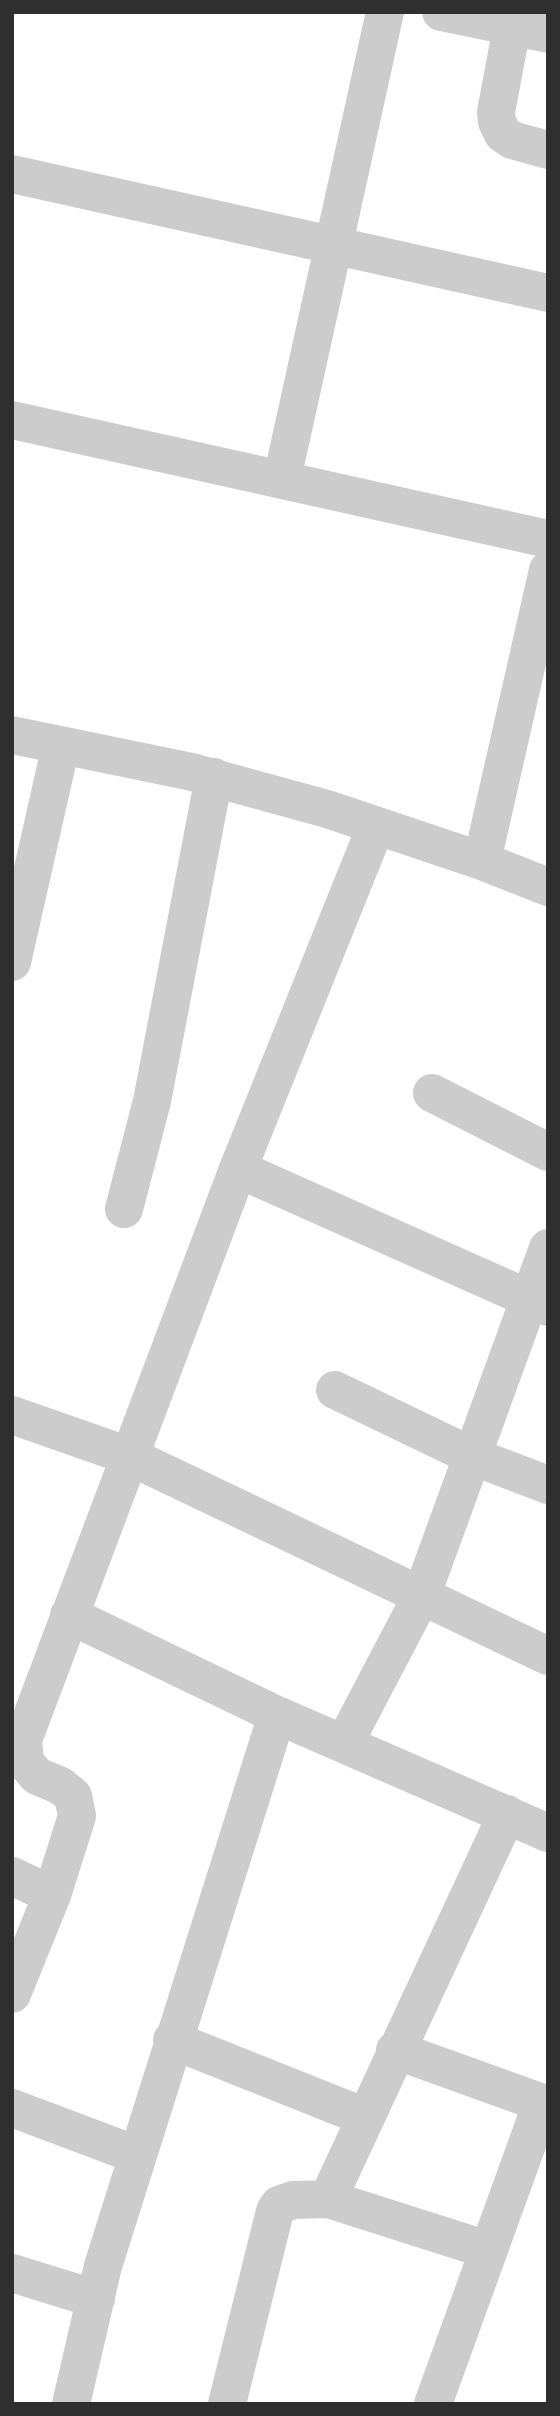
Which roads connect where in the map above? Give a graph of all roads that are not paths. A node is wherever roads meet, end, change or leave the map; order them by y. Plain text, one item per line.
1 (385, 12) edge
2 (441, 12) edge
3 (530, 31) edge
4 (548, 150) edge
5 (12, 174) edge
6 (335, 245) junction
7 (548, 293) edge
8 (12, 420) edge
9 (282, 479) junction
10 (548, 539) edge
11 (548, 569) edge
12 (12, 735) edge
13 (61, 745) junction
14 (215, 777) junction
15 (376, 826) junction
16 (482, 861) junction
17 (548, 887) edge
18 (12, 962) edge
19 (432, 1093) dead end
20 (548, 1152) edge
21 (238, 1169) junction
22 (124, 1209) dead end
23 (548, 1248) edge
24 (539, 1303) edge
25 (335, 1390) dead end
26 (12, 1415) edge
27 (129, 1456) junction
28 (472, 1456) junction
29 (548, 1485) edge
30 (421, 1597) junction
31 (69, 1615) junction
32 (548, 1656) edge
33 (276, 1715) junction
34 (344, 1744) junction
35 (507, 1814) junction
36 (548, 1833) edge
37 (12, 1876) edge
38 (52, 1895) junction
39 (12, 1994) edge
40 (172, 2039) junction
41 (395, 2050) junction
42 (545, 2104) edge
43 (12, 2108) edge
44 (365, 2117) junction
45 (137, 2155) junction
46 (328, 2199) junction
47 (488, 2250) junction
48 (12, 2273) edge
49 (96, 2299) junction
50 (71, 2404) edge
51 (228, 2404) edge
52 (433, 2404) edge

1 - 6 street
2 - 3 street
3 - 4 street
5 - 6 street
6 - 7 street
6 - 9 street
8 - 9 street
9 - 10 street
11 - 16 street
12 - 13 street
13 - 14 street
13 - 18 street
14 - 15 street
14 - 22 street
15 - 16 street
15 - 21 street
16 - 17 street
19 - 20 street
21 - 24 street
21 - 27 street
23 - 24 street
24 - 28 street
25 - 28 street
26 - 27 street
27 - 30 street
27 - 31 street
28 - 29 street
28 - 30 street
30 - 32 street
30 - 34 street
31 - 33 street
31 - 38 street
33 - 34 street
33 - 40 street
34 - 35 street
35 - 36 street
35 - 41 street
37 - 38 street
38 - 39 street
40 - 44 street
40 - 45 street
41 - 42 street
41 - 44 street
42 - 47 street
43 - 45 street
44 - 46 street
45 - 49 street
46 - 47 street
46 - 51 street
47 - 52 street
48 - 49 street
49 - 50 street

